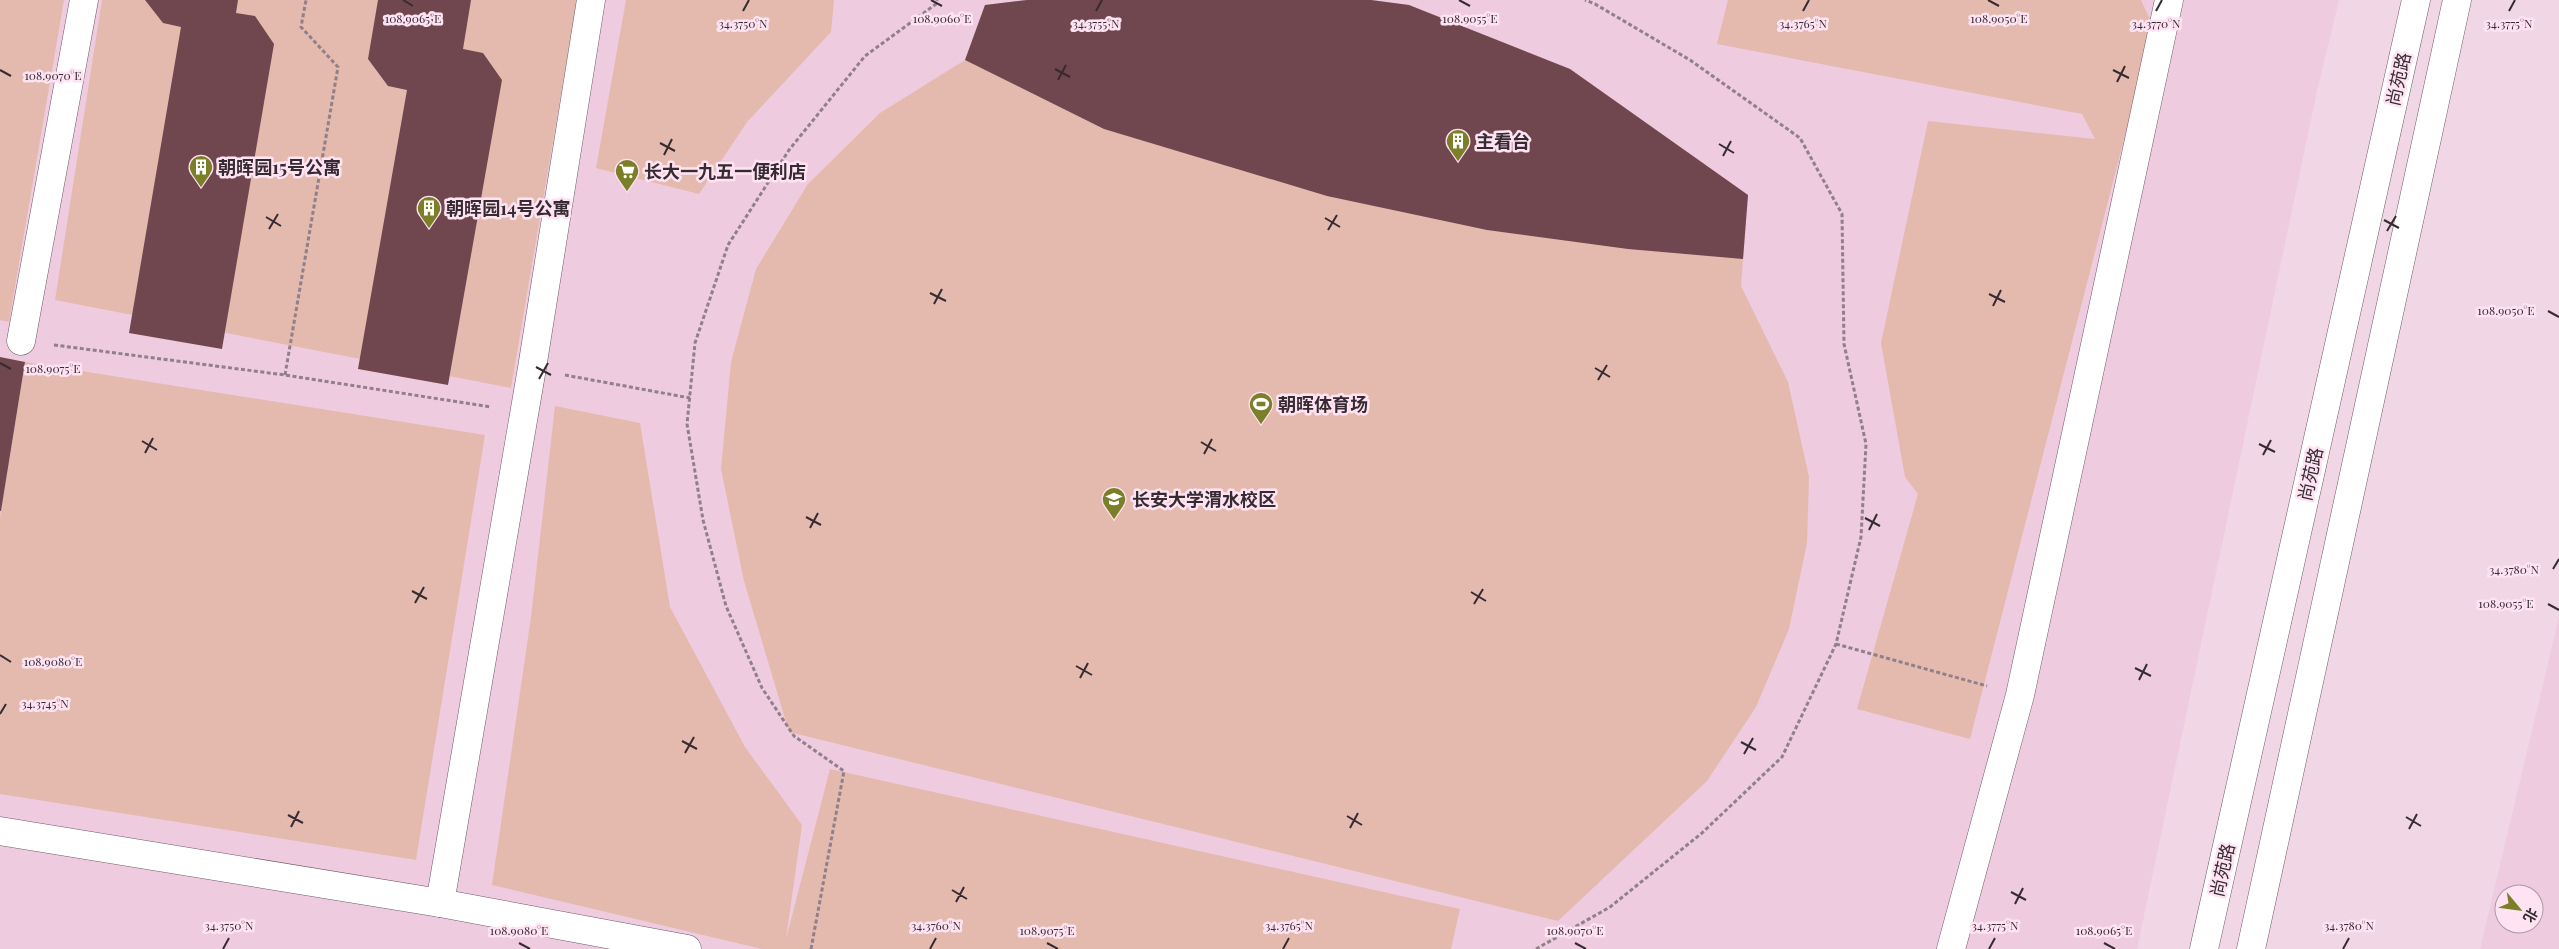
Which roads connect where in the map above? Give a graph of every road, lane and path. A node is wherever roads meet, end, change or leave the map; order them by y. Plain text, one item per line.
1 (84, 0) edge
2 (306, 0) edge
3 (592, 0) edge
4 (937, 0) edge
5 (1585, 0) edge
6 (2169, 0) edge
7 (2416, 0) edge
8 (2451, 1) edge
9 (22, 340) joint
10 (532, 368) junction
11 (285, 375) junction
12 (690, 398) junction
13 (524, 412) junction
14 (1836, 644) junction
15 (2020, 695) junction
16 (0, 831) edge
17 (440, 903) junction
18 (687, 949) edge
19 (811, 949) edge
20 (1536, 949) edge
21 (1952, 949) edge
22 (2204, 949) edge
23 (2251, 949) edge

1 - 9 street
2 - 11 path
3 - 10 street
4 - 12 path
5 - 14 path
6 - 15 street
7 - 22 street, 尚苑路
8 - 23 street
9 - 11 path
10 - 12 path
10 - 13 street
11 - 13 path
12 - 19 path
13 - 17 street
14 - 15 path
14 - 20 path
15 - 21 street
16 - 17 street
17 - 18 street

